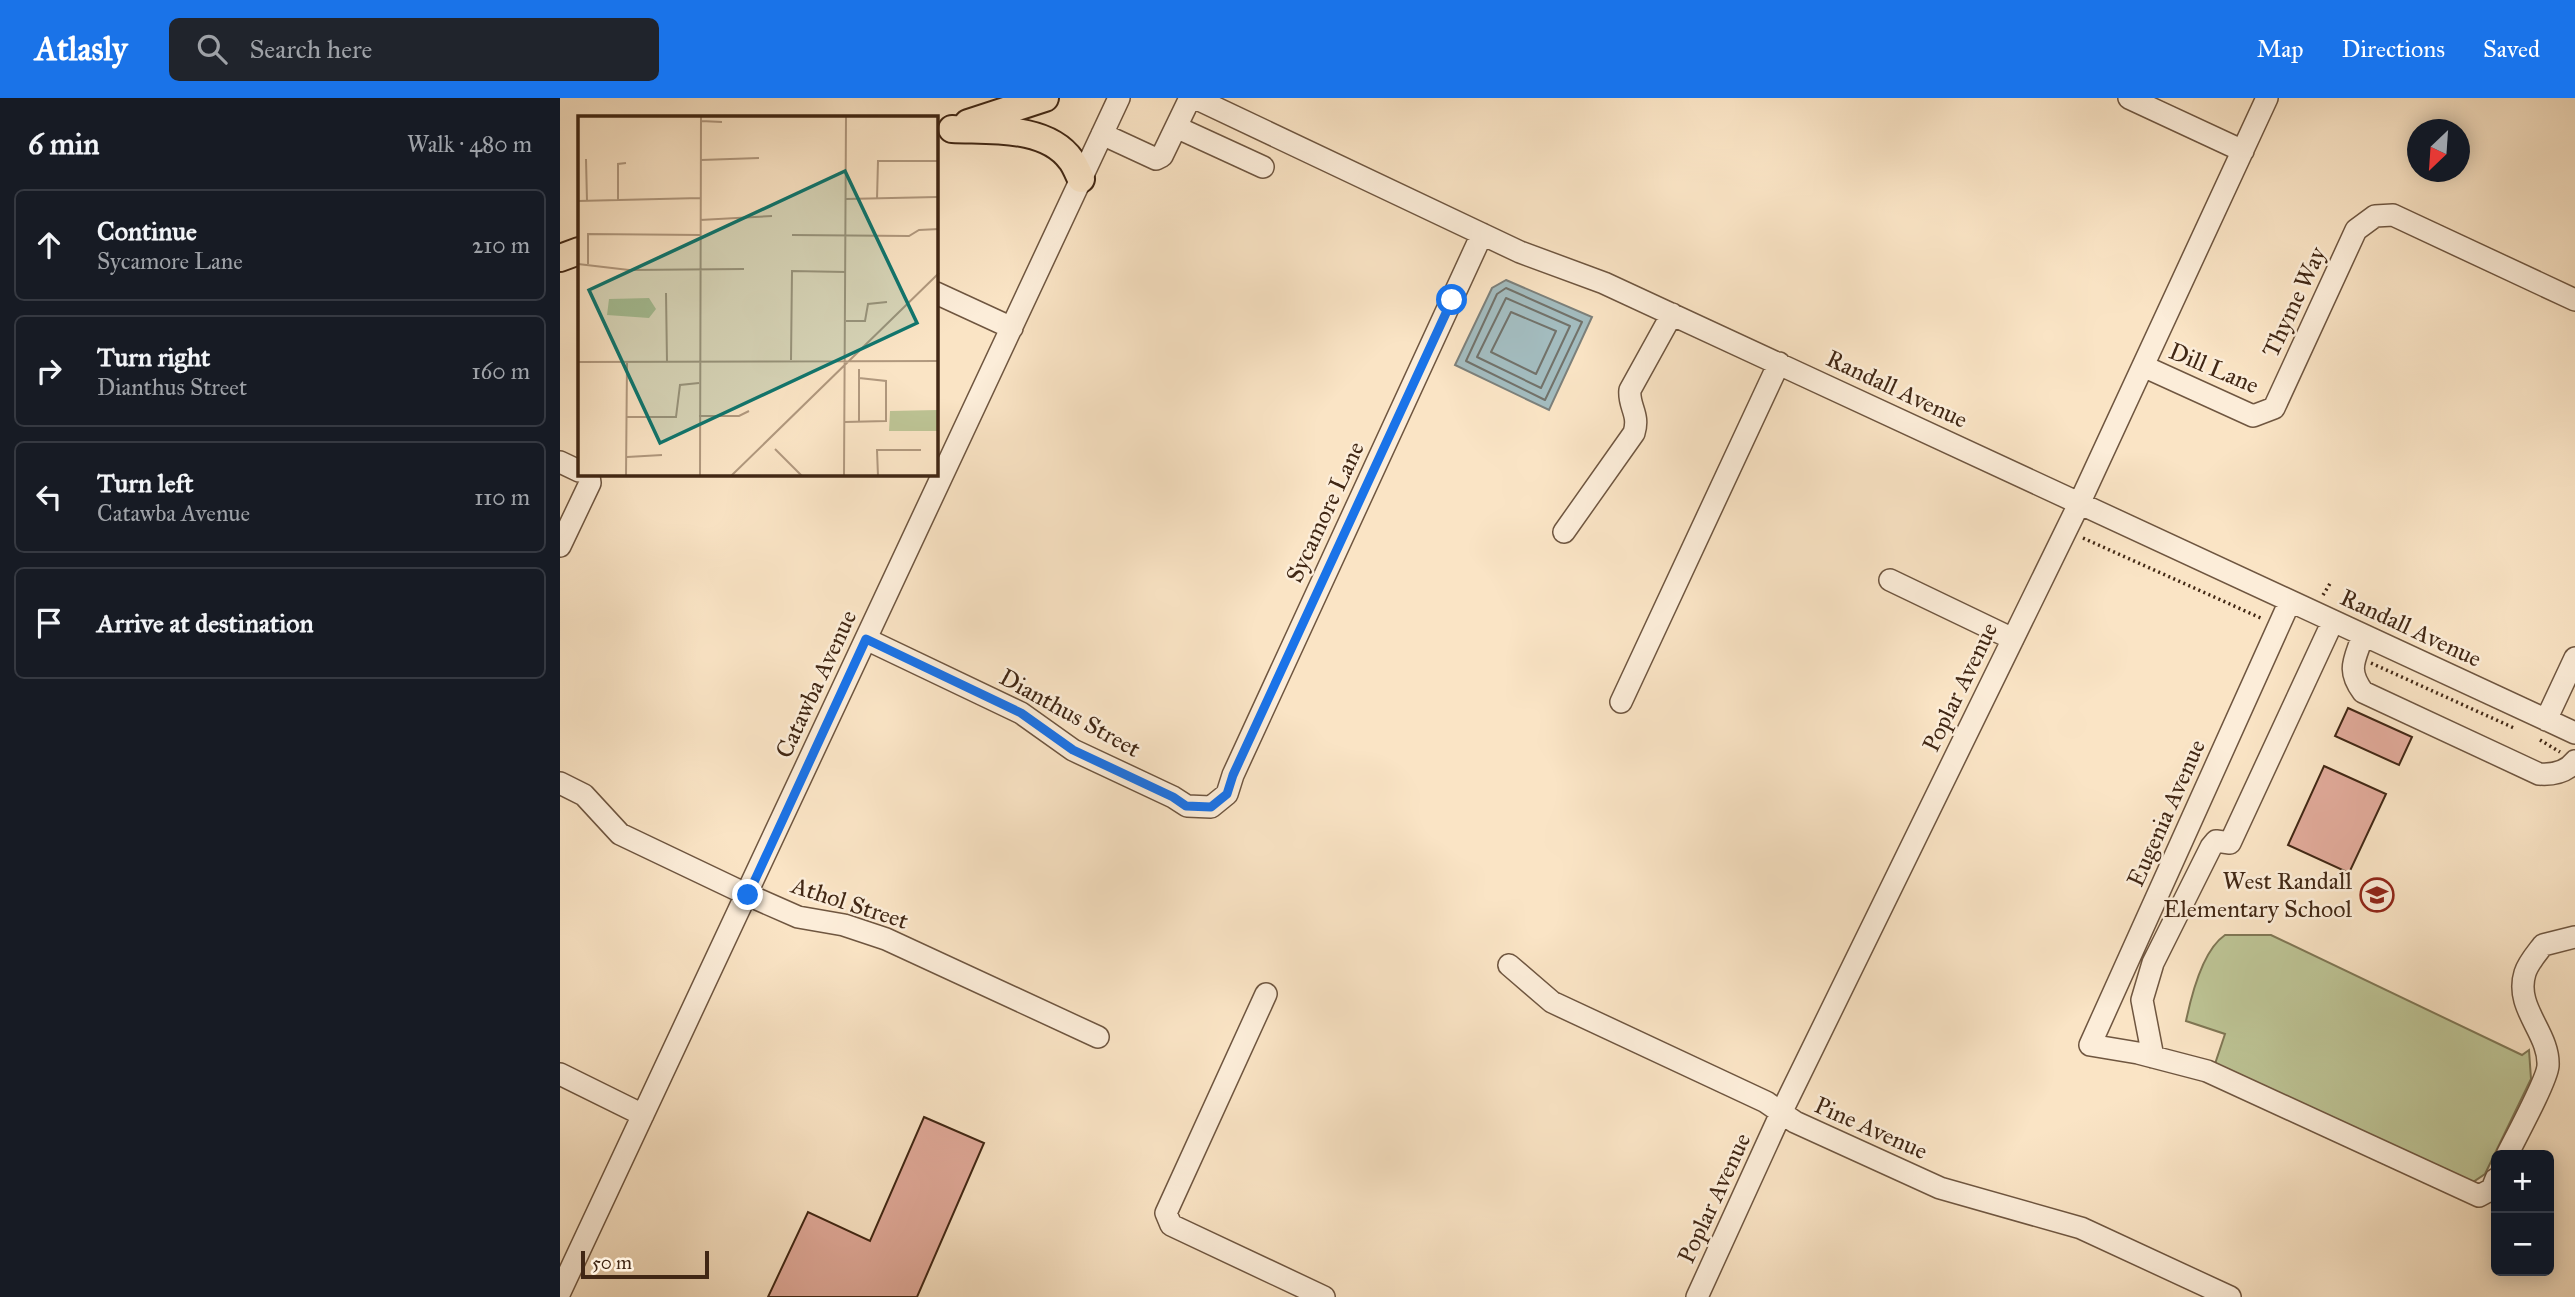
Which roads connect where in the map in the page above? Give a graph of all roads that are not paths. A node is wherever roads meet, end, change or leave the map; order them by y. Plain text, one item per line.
1 (1045, 98) edge
2 (1119, 98) edge
3 (1192, 98) edge
4 (2129, 98) edge
5 (2267, 98) edge
6 (1255, 126) junction
7 (1176, 127) junction
8 (944, 131) edge
9 (1102, 134) junction
10 (2243, 151) junction
11 (1241, 157) junction
12 (1263, 167) dead end
13 (1081, 179) junction
14 (1482, 234) junction
15 (578, 251) edge
16 (560, 258) edge
17 (938, 294) edge
18 (2575, 300) edge
19 (1672, 314) junction
20 (1012, 328) junction
21 (1779, 363) junction
22 (2143, 366) junction
23 (2266, 413) joint
24 (560, 461) edge
25 (578, 470) edge
26 (589, 476) edge
27 (2079, 504) junction
28 (1564, 532) dead end
29 (560, 546) edge
30 (1890, 580) dead end
31 (2290, 601) junction
32 (2333, 621) junction
33 (2363, 635) junction
34 (866, 639) junction
35 (2013, 639) junction
36 (2575, 658) edge
37 (1621, 702) dead end
38 (2543, 730) junction
39 (2575, 733) edge
40 (2569, 760) edge
41 (560, 783) edge
42 (1211, 807) joint
43 (748, 895) junction
44 (2575, 937) edge
45 (1509, 965) dead end
46 (1266, 994) dead end
47 (1098, 1037) dead end
48 (2153, 1057) junction
49 (560, 1074) edge
50 (1781, 1113) junction
51 (643, 1115) junction
52 (2509, 1150) edge
53 (2491, 1190) edge
54 (560, 1292) edge
55 (1324, 1297) edge
56 (1697, 1297) edge
57 (2230, 1297) edge

1 - 8 main road
2 - 9 street, Catawba Avenue
3 - 6 street, Randall Avenue
3 - 7 street
4 - 10 street
5 - 10 street, Poplar Avenue
6 - 11 street
6 - 14 street, Randall Avenue
7 - 9 street
7 - 11 street
8 - 13 main road
9 - 13 street, Catawba Avenue
10 - 22 street, Poplar Avenue
11 - 12 street
13 - 20 street, Catawba Avenue
14 - 19 street, Randall Avenue
14 - 42 street, Sycamore Lane
15 - 16 main road
17 - 20 street
18 - 23 street, Thyme Way
19 - 21 street, Randall Avenue
19 - 28 street
20 - 34 street, Catawba Avenue
21 - 27 street, Randall Avenue
21 - 37 street
22 - 23 street, Dill Lane
22 - 27 street, Poplar Avenue
24 - 25 street
26 - 29 street
27 - 31 street, Randall Avenue
27 - 35 street, Poplar Avenue
30 - 35 street
31 - 32 street, Randall Avenue
31 - 48 street, Eugenia Avenue
32 - 33 street, Randall Avenue
32 - 48 street
33 - 38 street, Randall Avenue
33 - 40 street
34 - 42 street, Dianthus Street
34 - 43 street, Catawba Avenue
35 - 50 street, Poplar Avenue
36 - 38 street
38 - 39 street, Randall Avenue
41 - 43 street, Athol Street
43 - 47 street, Athol Street
43 - 51 street, Catawba Avenue
44 - 52 street
45 - 50 street, Pine Avenue
46 - 55 street
48 - 53 street
49 - 51 street
50 - 56 street, Poplar Avenue
50 - 57 street, Pine Avenue
51 - 54 street, Catawba Avenue

